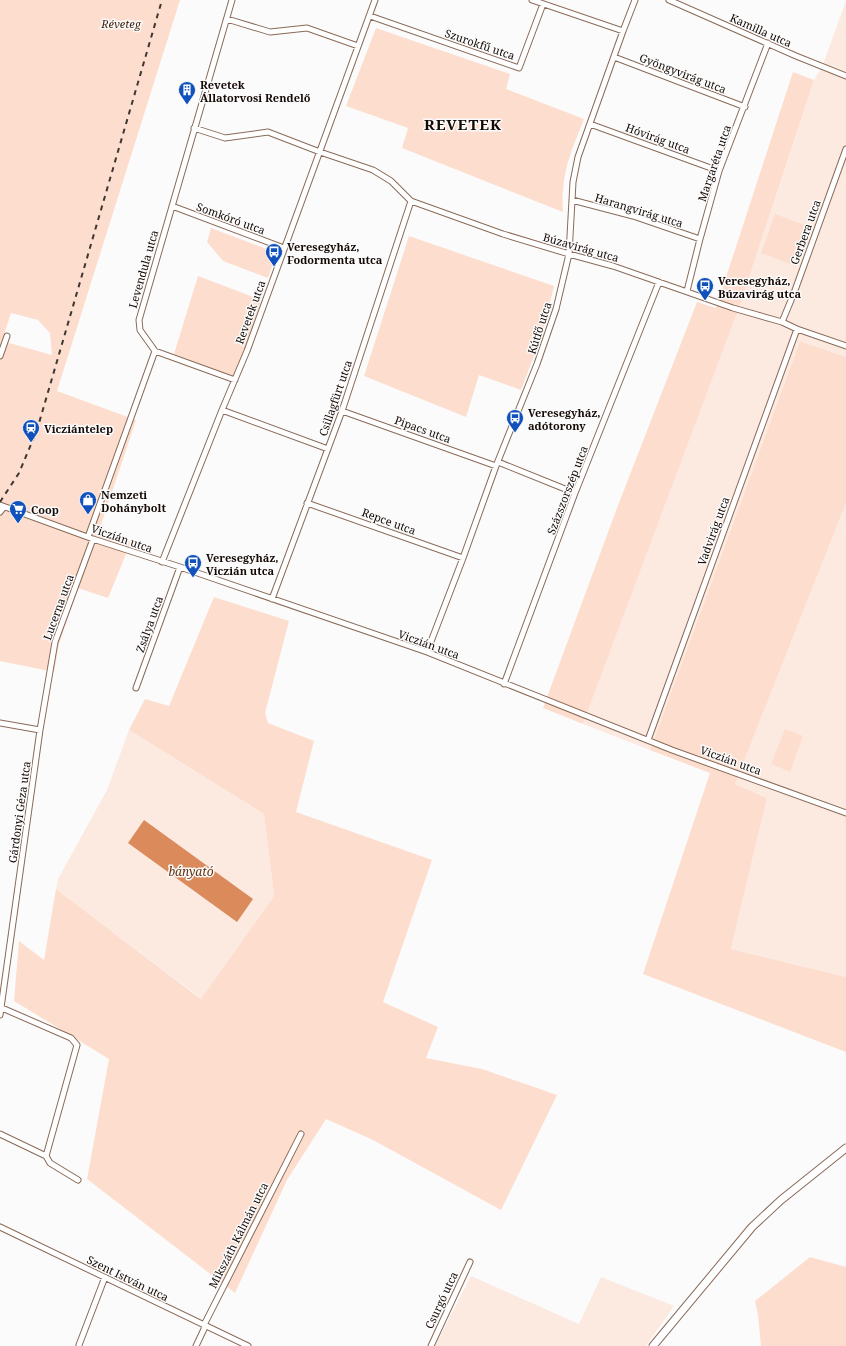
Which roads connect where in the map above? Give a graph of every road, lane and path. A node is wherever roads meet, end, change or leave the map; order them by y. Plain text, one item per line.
1 (232, 0) edge
2 (375, 0) edge
3 (532, 0) edge
4 (635, 0) edge
5 (669, 0) edge
6 (543, 4) junction
7 (370, 16) junction
8 (227, 19) junction
9 (622, 31) junction
10 (768, 43) junction
11 (358, 46) junction
12 (614, 57) junction
13 (846, 76) edge
14 (745, 107) junction
15 (590, 124) junction
16 (194, 128) junction
17 (846, 149) edge
18 (320, 152) junction
19 (720, 171) junction
20 (572, 200) junction
21 (411, 201) junction
22 (172, 206) junction
23 (700, 239) junction
24 (284, 248) junction
25 (569, 254) junction
26 (659, 282) junction
27 (687, 291) junction
28 (782, 322) junction
29 (797, 330) junction
30 (7, 336) dead end
31 (846, 346) edge
32 (155, 351) junction
33 (0, 356) edge
34 (235, 380) junction
35 (222, 410) junction
36 (342, 411) junction
37 (328, 449) junction
38 (497, 464) junction
39 (576, 494) junction
40 (307, 503) junction
41 (2, 506) edge
42 (0, 512) edge
43 (91, 538) junction
44 (463, 558) junction
45 (162, 562) junction
46 (180, 567) junction
47 (272, 599) junction
48 (426, 652) junction
49 (504, 684) junction
50 (136, 688) dead end
51 (0, 722) edge
52 (40, 730) junction
53 (648, 740) junction
54 (846, 813) edge
55 (2, 1008) junction
56 (0, 1015) edge
57 (0, 1134) edge
58 (301, 1134) dead end
59 (846, 1148) edge
60 (46, 1156) junction
61 (78, 1180) dead end
62 (0, 1226) edge
63 (470, 1262) dead end
64 (105, 1277) junction
65 (204, 1326) junction
66 (79, 1345) edge
67 (196, 1346) edge
68 (248, 1346) edge
69 (431, 1346) edge
70 (653, 1346) edge

1 - 8 street, Levendula utca
2 - 7 street, Revetek utca
3 - 6 street
4 - 9 street, Kútfő utca
5 - 10 street, Kamilla utca
6 - 7 street, Szurokfű utca
6 - 9 street
7 - 11 street, Revetek utca
8 - 11 street
8 - 16 street, Levendula utca
9 - 12 street, Kútfő utca
10 - 13 street, Kamilla utca
10 - 14 street, Margaréta utca
11 - 18 street, Revetek utca
12 - 14 street, Gyöngyvirág utca
12 - 15 street, Kútfő utca
14 - 19 street, Margaréta utca
15 - 19 street, Hóvirág utca
15 - 20 street, Kútfő utca
16 - 18 street, Búzavirág utca
16 - 22 street, Levendula utca
17 - 28 street, Gerbera utca
18 - 21 street, Búzavirág utca
18 - 24 street, Revetek utca
19 - 23 street, Margaréta utca
20 - 23 street, Harangvirág utca
20 - 25 street, Kútfő utca
21 - 25 street, Búzavirág utca
21 - 36 street, Csillagfürt utca
22 - 24 street, Somkóró utca
22 - 32 street, Levendula utca
23 - 27 street, Margaréta utca
24 - 34 street, Revetek utca
25 - 26 street, Búzavirág utca
25 - 38 street, Kútfő utca
26 - 27 street, Búzavirág utca
26 - 39 street, Százszorszép utca
27 - 28 street, Búzavirág utca
28 - 29 street, Búzavirág utca
29 - 31 street, Búzavirág utca
29 - 53 street, Vadvirág utca
30 - 33 street
32 - 34 street
32 - 43 street
34 - 35 street, Revetek utca
35 - 37 street
35 - 45 street, Revetek utca
36 - 37 street, Csillagfürt utca
36 - 38 street, Pipacs utca
37 - 40 street, Csillagfürt utca
38 - 39 street, Pipacs utca
38 - 44 street, Kútfő utca
39 - 49 street, Százszorszép utca
40 - 44 street, Repce utca
40 - 47 street, Csillagfürt utca
41 - 42 street
41 - 43 street, Viczián utca
43 - 45 street, Viczián utca
43 - 52 street, Lucerna utca
44 - 48 street, Kútfő utca
45 - 46 street, Viczián utca
46 - 47 street, Viczián utca
46 - 50 street, Zsálya utca
47 - 48 street, Viczián utca
48 - 49 street, Viczián utca
49 - 53 street, Viczián utca
51 - 52 street
52 - 55 street, Gárdonyi Géza utca
53 - 54 street, Viczián utca
55 - 56 street, Gárdonyi Géza utca
55 - 60 street
57 - 60 street
58 - 65 street, Mikszáth Kálmán utca
59 - 70 main road
60 - 61 street
62 - 64 street, Szent István utca
63 - 69 street, Csurgó utca
64 - 65 street, Szent István utca
64 - 66 street
65 - 67 street, Mikszáth Kálmán utca
65 - 68 street, Szent István utca

